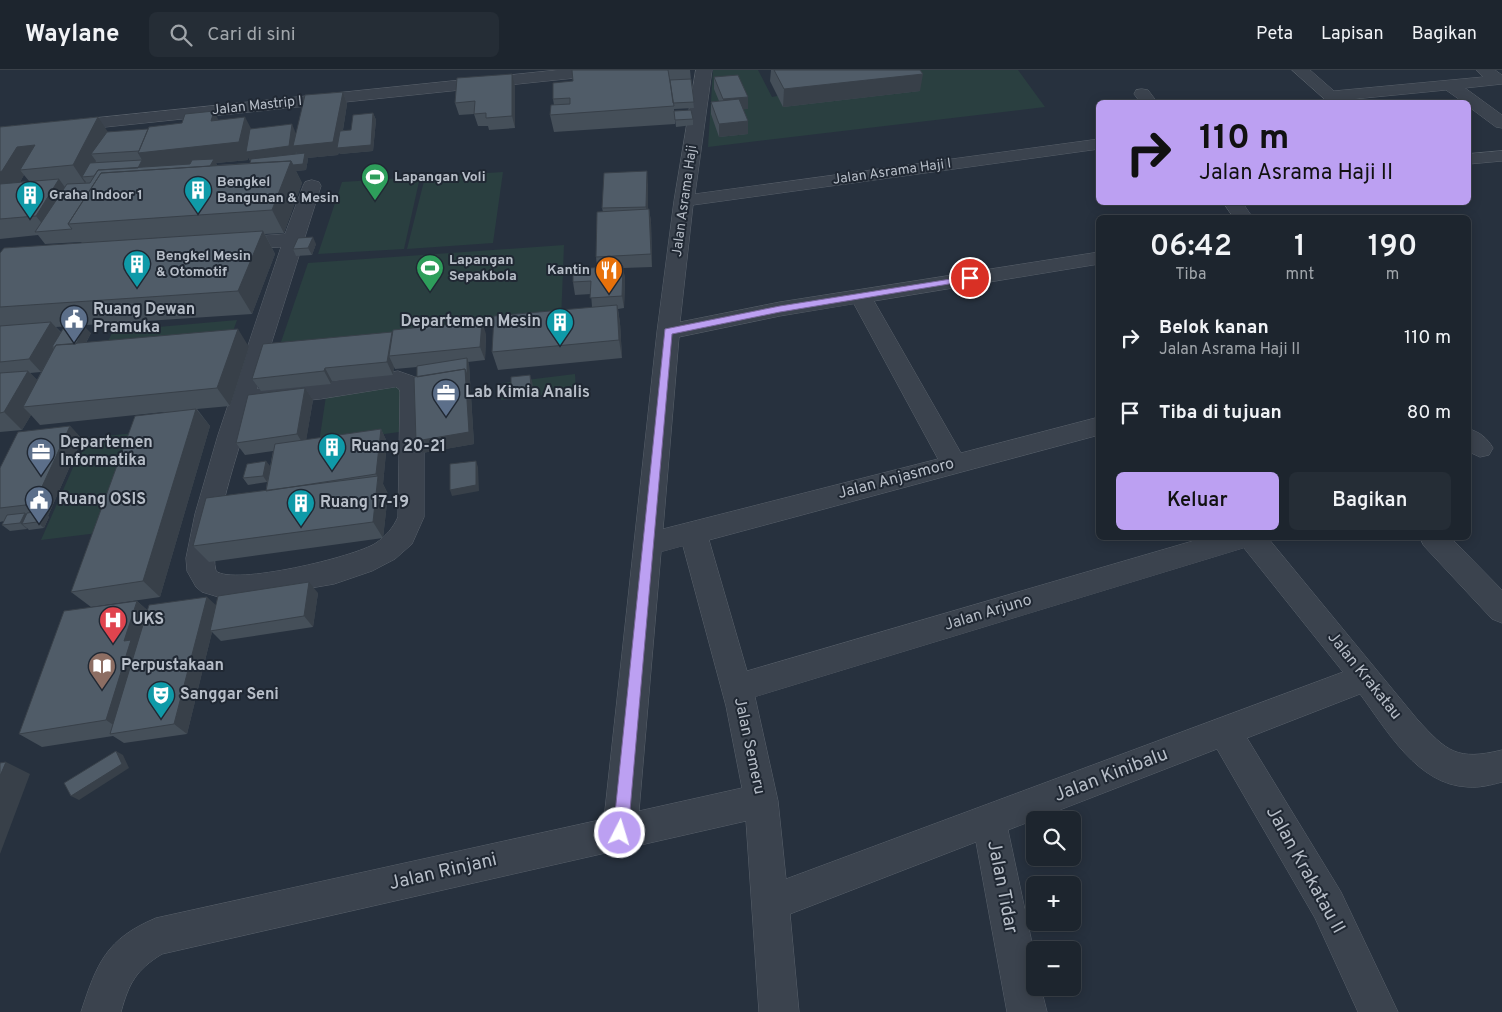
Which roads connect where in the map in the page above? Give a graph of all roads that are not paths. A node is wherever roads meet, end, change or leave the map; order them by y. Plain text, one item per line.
1 (604, 70) edge
2 (704, 70) edge
3 (1300, 70) edge
4 (1484, 70) edge
5 (521, 74) edge
6 (1500, 81) edge
7 (1450, 85) junction
8 (1334, 99) edge
9 (1471, 100) edge
10 (1471, 100) edge
11 (1502, 123) edge
12 (0, 133) edge
13 (1096, 144) edge
14 (1502, 156) edge
15 (1471, 159) edge
16 (312, 186) dead end
17 (684, 201) junction
18 (294, 240) junction
19 (215, 245) edge
20 (1096, 258) edge
21 (860, 296) junction
22 (668, 332) junction
23 (242, 399) junction
24 (1096, 427) edge
25 (954, 464) junction
26 (693, 533) junction
27 (1232, 540) edge
28 (1254, 540) edge
29 (1436, 540) edge
30 (648, 544) junction
31 (1502, 610) edge
32 (1366, 678) junction
33 (738, 688) junction
34 (1225, 732) junction
35 (1502, 766) edge
36 (761, 801) junction
37 (988, 821) junction
38 (620, 833) junction
39 (771, 903) junction
40 (101, 1012) edge
41 (780, 1012) edge
42 (1027, 1012) edge
43 (1378, 1012) edge

1 - 5 street, Jalan Mastrip I
2 - 17 street, Jalan Asrama Haji
3 - 8 street
4 - 6 street
5 - 12 street, Jalan Mastrip I
6 - 7 street
7 - 8 street
7 - 9 street
10 - 11 street
13 - 17 street, Jalan Asrama Haji I
14 - 15 street
16 - 18 street
17 - 22 street, Jalan Asrama Haji
18 - 19 street
18 - 23 street
20 - 21 street
21 - 22 street
21 - 25 street
22 - 30 street, Jalan Asrama Haji
23 - 23 street
24 - 25 street, Jalan Anjasmoro
25 - 26 street, Jalan Anjasmoro
26 - 30 street
26 - 33 street, Jalan Semeru
27 - 33 street, Jalan Arjuno
28 - 32 street, Jalan Krakatau
29 - 31 street
30 - 38 street, Jalan Asrama Haji
32 - 34 street, Jalan Kinibalu
32 - 35 street, Jalan Krakatau
33 - 36 street, Jalan Semeru
34 - 37 street, Jalan Kinibalu
34 - 43 street, Jalan Krakatau II
36 - 38 street, Jalan Rinjani
36 - 39 street, Jalan Semeru
37 - 39 street, Jalan Kinibalu
37 - 42 street, Jalan Tidar
38 - 40 street, Jalan Rinjani
39 - 41 street, Jalan Semeru

